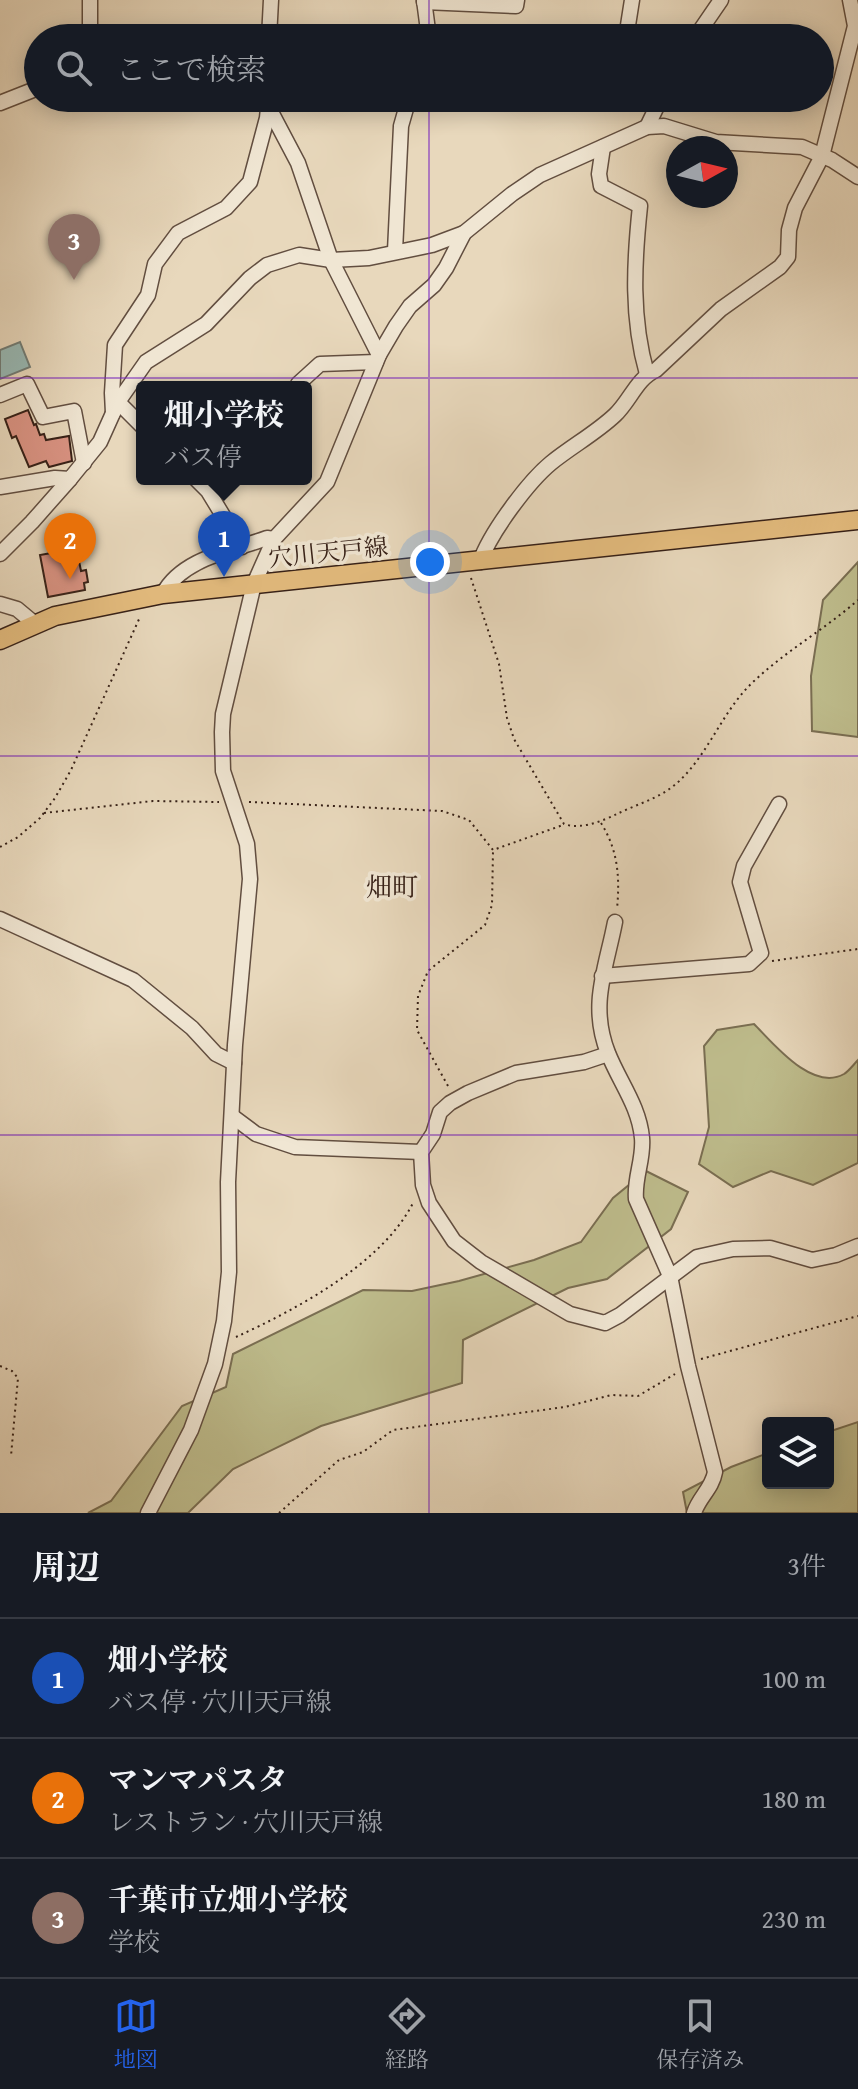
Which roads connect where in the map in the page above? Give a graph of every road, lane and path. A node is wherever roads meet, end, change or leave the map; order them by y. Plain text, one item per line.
1 (90, 0) edge
2 (271, 0) edge
3 (517, 0) edge
4 (632, 0) edge
5 (721, 0) edge
6 (850, 0) edge
7 (424, 1) edge
8 (90, 24) edge
9 (270, 24) edge
10 (427, 24) edge
11 (628, 24) edge
12 (705, 24) edge
13 (24, 94) edge
14 (0, 103) edge
15 (834, 109) edge
16 (267, 112) edge
17 (273, 112) edge
18 (405, 112) edge
19 (654, 112) edge
20 (833, 112) edge
21 (647, 127) junction
22 (603, 147) junction
23 (822, 156) junction
24 (858, 177) edge
25 (464, 233) junction
26 (395, 251) junction
27 (331, 260) junction
28 (378, 359) junction
29 (647, 374) junction
30 (301, 381) edge
31 (0, 395) edge
32 (116, 408) junction
33 (136, 422) edge
34 (84, 463) junction
35 (70, 479) junction
36 (202, 485) edge
37 (0, 487) edge
38 (858, 520) edge
39 (274, 539) junction
40 (242, 547) junction
41 (0, 554) edge
42 (473, 562) junction
43 (254, 584) junction
44 (156, 595) junction
45 (858, 600) edge
46 (0, 604) edge
47 (35, 624) junction
48 (0, 640) edge
49 (231, 802) junction
50 (779, 804) dead end
51 (44, 813) junction
52 (601, 821) junction
53 (564, 824) junction
54 (0, 847) edge
55 (493, 850) junction
56 (0, 919) edge
57 (615, 922) joint
58 (858, 949) edge
59 (749, 964) junction
60 (602, 976) junction
61 (608, 1054) junction
62 (234, 1063) junction
63 (455, 1100) junction
64 (232, 1116) junction
65 (421, 1152) junction
66 (423, 1185) junction
67 (858, 1246) edge
68 (670, 1276) junction
69 (858, 1316) edge
70 (219, 1346) junction
71 (0, 1366) edge
72 (688, 1366) junction
73 (11, 1456) dead end
74 (148, 1513) edge
75 (279, 1513) edge
76 (694, 1513) edge

1 - 8 street
2 - 9 street
3 - 7 street
4 - 11 street
5 - 12 street
6 - 15 street
7 - 10 street
13 - 14 street
16 - 32 street
17 - 27 street
18 - 26 street
19 - 21 street
20 - 23 street
21 - 22 street
21 - 23 street
22 - 25 street
22 - 29 street
23 - 24 street
23 - 29 street
25 - 26 street
25 - 28 street
26 - 27 street
27 - 28 street
27 - 32 street
28 - 30 street
28 - 39 street
29 - 42 street
31 - 34 street
32 - 33 street
32 - 34 street
34 - 35 street
35 - 37 street
35 - 41 street
36 - 40 street
38 - 42 main road, 穴川天戸線
39 - 40 street
39 - 43 street
40 - 44 street
42 - 43 main road, 穴川天戸線
42 - 53 path
43 - 44 main road, 穴川天戸線
43 - 49 street
44 - 47 main road, 穴川天戸線
44 - 51 path
45 - 52 path
46 - 47 street
47 - 48 main road, 穴川天戸線
49 - 51 path
49 - 55 path
49 - 62 street
50 - 59 street
51 - 54 path
52 - 53 path
52 - 57 path
53 - 55 path
55 - 63 path
56 - 62 street
57 - 60 street
58 - 59 path
59 - 60 street
60 - 61 street
61 - 63 street
61 - 68 street
62 - 64 street
63 - 65 street
64 - 65 street
64 - 70 street
65 - 66 street
66 - 68 street
66 - 70 path
67 - 68 street
68 - 72 street
69 - 72 path
70 - 74 street
71 - 73 path
72 - 75 path
72 - 76 street

